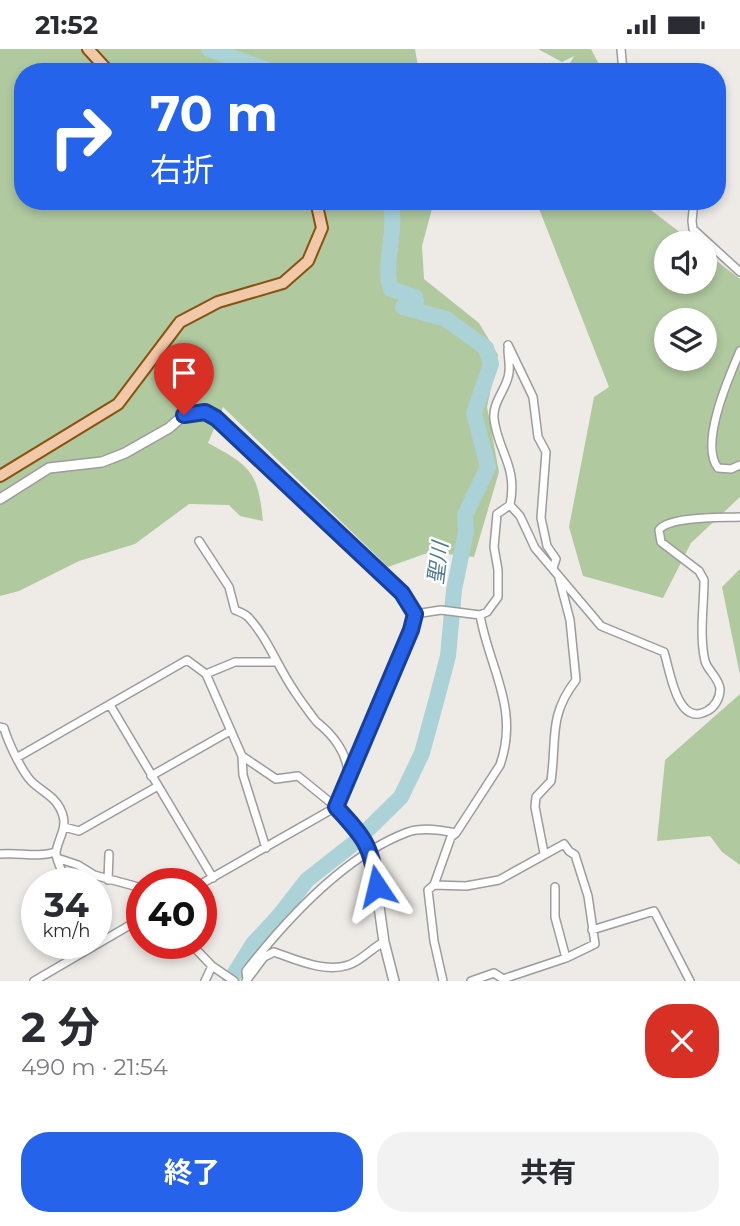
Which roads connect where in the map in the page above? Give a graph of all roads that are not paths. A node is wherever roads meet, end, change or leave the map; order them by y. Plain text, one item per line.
1 (88, 49) edge
2 (101, 63) edge
3 (318, 210) edge
4 (693, 210) edge
5 (740, 272) edge
6 (740, 351) edge
7 (740, 465) edge
8 (0, 476) edge
9 (0, 499) edge
10 (510, 505) junction
11 (740, 517) edge
12 (199, 541) dead end
13 (556, 571) junction
14 (415, 614) junction
15 (480, 615) junction
16 (276, 662) junction
17 (206, 674) junction
18 (110, 705) junction
19 (0, 727) edge
20 (230, 731) junction
21 (242, 755) junction
22 (18, 757) junction
23 (348, 773) junction
24 (151, 776) junction
25 (158, 786) junction
26 (336, 807) junction
27 (64, 827) junction
28 (456, 833) junction
29 (369, 847) junction
30 (266, 848) junction
31 (544, 853) junction
32 (0, 854) edge
33 (108, 854) dead end
34 (56, 855) junction
35 (61, 868) edge
36 (83, 868) edge
37 (108, 868) edge
38 (207, 868) edge
39 (217, 876) edge
40 (433, 885) junction
41 (555, 887) dead end
42 (592, 930) junction
43 (384, 942) junction
44 (566, 958) junction
45 (69, 959) edge
46 (205, 959) edge
47 (212, 967) junction
48 (246, 980) edge
49 (34, 981) edge
50 (205, 981) edge
51 (234, 981) edge
52 (394, 981) edge
53 (443, 981) edge
54 (471, 981) edge
55 (690, 981) edge

1 - 2 main road
3 - 8 main road
4 - 5 street
6 - 7 street
9 - 14 street
10 - 13 street
10 - 13 street
10 - 15 street
11 - 13 street
12 - 16 street
13 - 31 street
14 - 15 street
14 - 23 street
15 - 28 street
16 - 17 street
16 - 23 street
17 - 18 street
17 - 20 street
18 - 22 street
18 - 24 street
19 - 22 street
20 - 21 street
20 - 24 street
21 - 26 street
21 - 30 street
22 - 27 street
23 - 26 street
24 - 25 street
25 - 27 street
25 - 38 street
26 - 29 street
26 - 30 street
27 - 34 street
28 - 29 street
28 - 40 street
29 - 43 street
29 - 48 street
30 - 39 street
31 - 40 street
31 - 42 street
32 - 34 street
33 - 37 street
34 - 35 street
34 - 36 street
40 - 53 street
41 - 44 street
42 - 44 street
42 - 55 street
43 - 48 street
43 - 52 street
44 - 54 street
45 - 49 street
46 - 47 street
47 - 50 street
47 - 51 street

